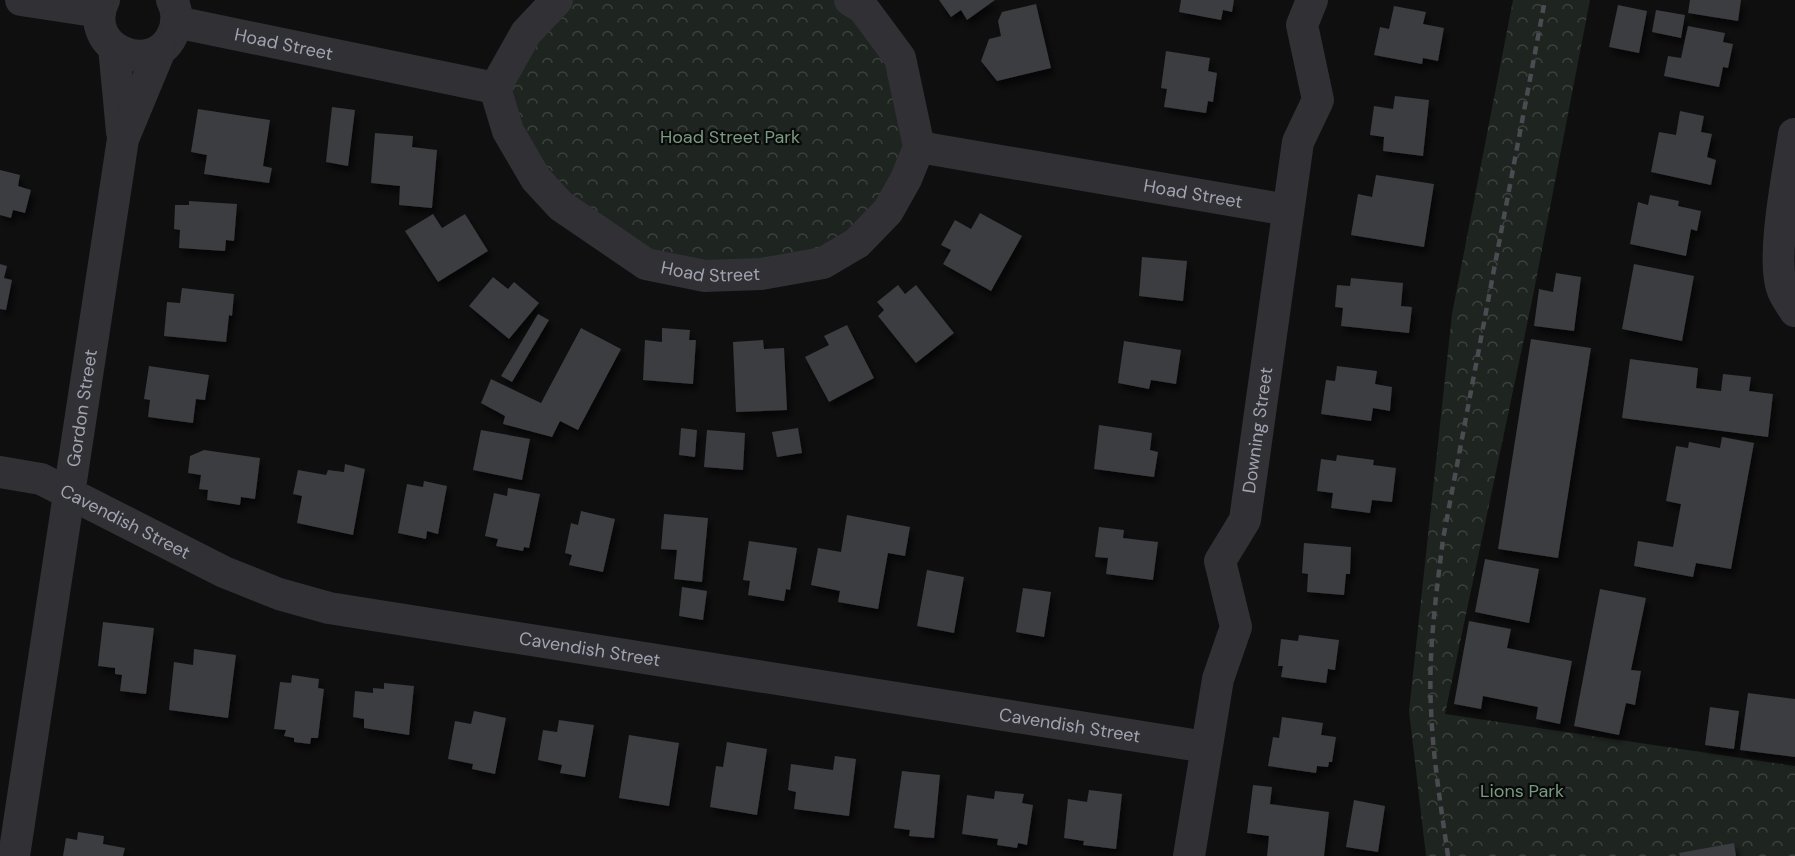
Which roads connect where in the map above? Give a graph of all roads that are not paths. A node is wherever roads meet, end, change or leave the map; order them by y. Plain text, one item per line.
1 (21, 0) edge
2 (557, 0) edge
3 (850, 0) edge
4 (1312, 0) edge
5 (102, 6) edge
6 (174, 11) edge
7 (114, 47) junction
8 (160, 50) junction
9 (495, 88) junction
10 (1794, 134) edge
11 (123, 139) junction
12 (919, 147) junction
13 (1288, 210) junction
14 (1795, 311) edge
15 (0, 472) edge
16 (69, 494) junction
17 (1206, 747) junction
18 (14, 856) edge
19 (1189, 856) edge

1 - 5 street
2 - 9 street
3 - 12 street
4 - 13 street, Downing Street
5 - 7 street
6 - 8 street, Gordon Street
6 - 9 street, Hoad Street
7 - 8 street
7 - 11 street, Gordon Street
8 - 11 street, Gordon Street
9 - 12 street, Hoad Street
10 - 14 street
11 - 16 street, Gordon Street
12 - 13 street, Hoad Street
13 - 17 street, Downing Street
15 - 16 street, Cavendish Street
16 - 17 street, Cavendish Street
16 - 18 street, Gordon Street
17 - 19 street, Downing Street

